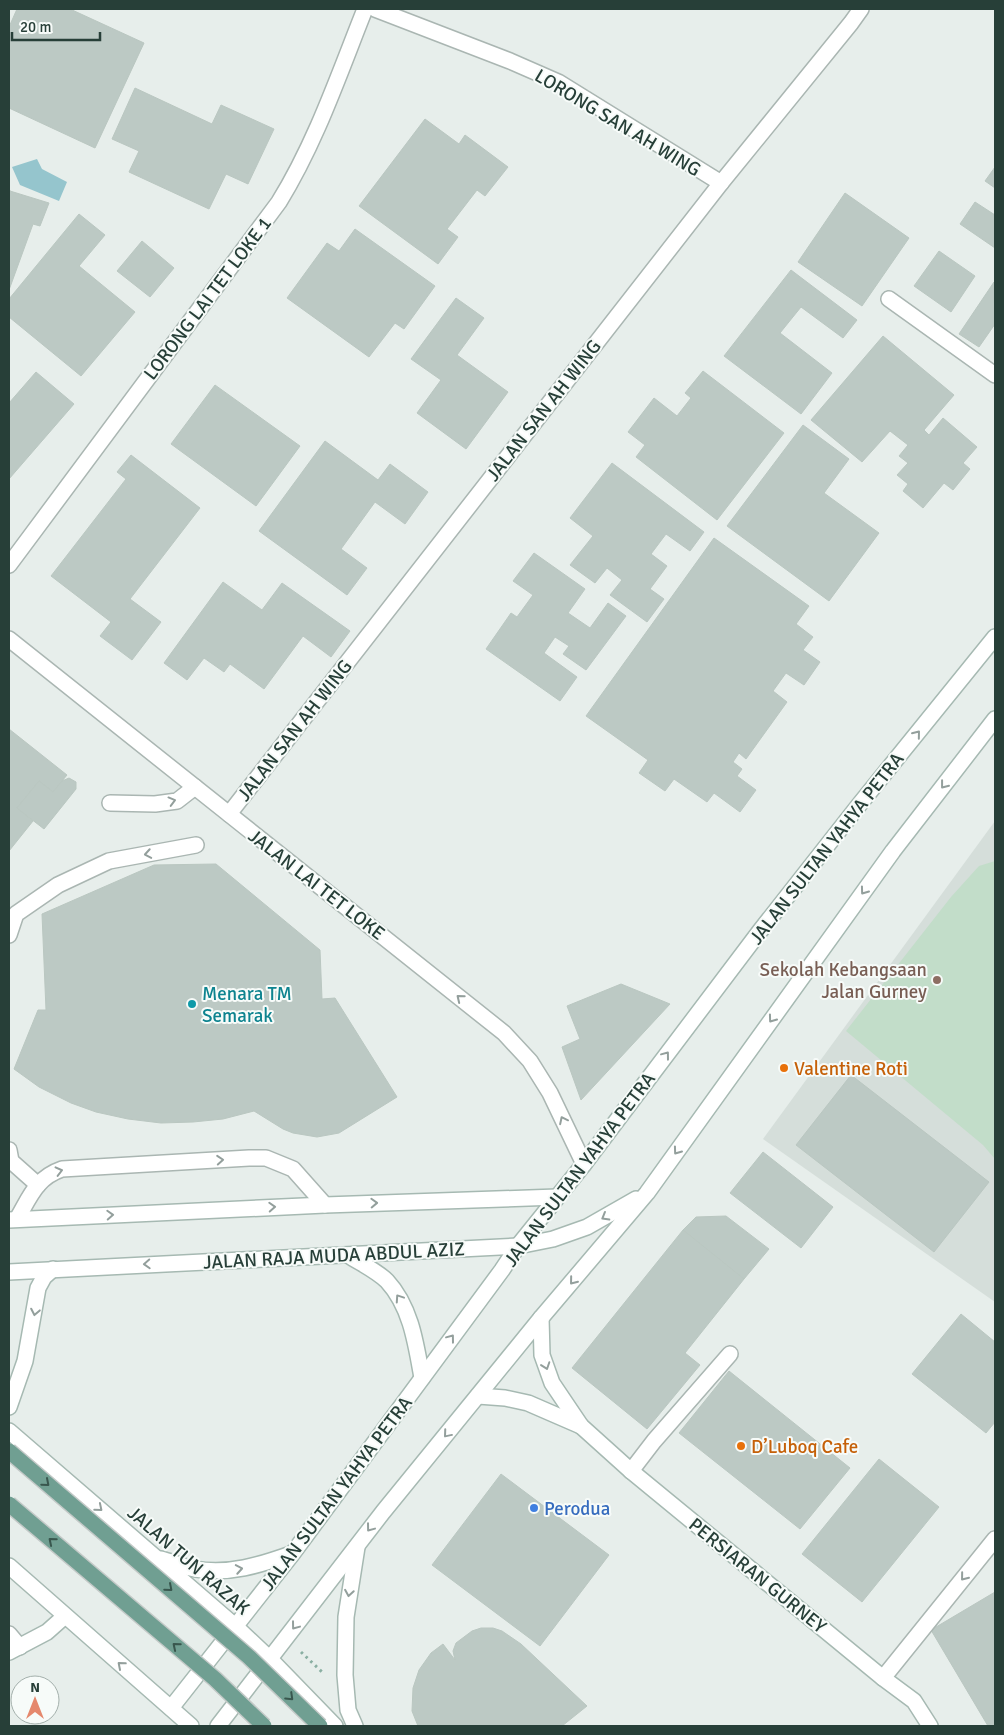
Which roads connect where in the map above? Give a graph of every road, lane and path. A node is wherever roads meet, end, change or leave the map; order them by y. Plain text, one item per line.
1 (365, 9) edge
2 (375, 9) edge
3 (860, 9) edge
4 (721, 183) junction
5 (889, 298) dead end
6 (995, 375) edge
7 (9, 565) edge
8 (995, 637) edge
9 (9, 639) edge
10 (995, 719) edge
11 (195, 788) junction
12 (110, 803) dead end
13 (229, 814) junction
14 (196, 845) dead end
15 (9, 935) edge
16 (9, 1150) edge
17 (584, 1164) junction
18 (38, 1185) junction
19 (647, 1193) junction
20 (557, 1197) junction
21 (326, 1205) junction
22 (13, 1219) edge
23 (518, 1246) junction
24 (348, 1255) junction
25 (53, 1269) junction
26 (9, 1272) edge
27 (541, 1318) junction
28 (730, 1354) dead end
29 (422, 1378) junction
30 (478, 1396) junction
31 (9, 1407) edge
32 (581, 1426) junction
33 (9, 1432) edge
34 (9, 1451) edge
35 (631, 1471) junction
36 (9, 1504) edge
37 (995, 1540) edge
38 (357, 1545) junction
39 (292, 1553) junction
40 (157, 1558) junction
41 (9, 1566) edge
42 (66, 1616) junction
43 (235, 1626) junction
44 (9, 1634) edge
45 (15, 1650) edge
46 (300, 1651) dead end
47 (270, 1659) junction
48 (326, 1676) dead end
49 (883, 1678) junction
50 (171, 1708) junction
51 (191, 1726) edge
52 (218, 1726) edge
53 (264, 1726) edge
54 (320, 1726) edge
55 (335, 1726) edge
56 (355, 1726) edge
57 (930, 1726) edge

1 - 7 main road, LORONG LAI TET LOKE 1
2 - 4 main road, LORONG SAN AH WING
3 - 4 main road, JALAN SAN AH WING
4 - 13 main road, JALAN SAN AH WING
5 - 6 main road
17 -> 8 main road, JALAN SULTAN YAHYA PETRA
9 - 11 main road, JALAN LAI TET LOKE
10 -> 19 main road
12 -> 11 main road
11 - 13 main road, JALAN LAI TET LOKE
17 -> 13 main road, JALAN LAI TET LOKE
14 -> 15 main road
16 - 18 main road
17 - 20 main road, JALAN SULTAN YAHYA PETRA
18 -> 21 main road
18 - 22 main road
19 -> 23 main road, JALAN RAJA MUDA ABDUL AZIZ
19 -> 27 main road
21 -> 20 main road
20 - 23 main road, JALAN SULTAN YAHYA PETRA
22 -> 21 main road
23 - 24 main road, JALAN RAJA MUDA ABDUL AZIZ
29 -> 23 main road, JALAN SULTAN YAHYA PETRA
24 -> 25 main road, JALAN RAJA MUDA ABDUL AZIZ
29 -> 24 main road
25 - 26 main road, JALAN RAJA MUDA ABDUL AZIZ
25 -> 31 main road
27 - 30 main road
27 -> 32 main road, PERSIARAN GURNEY
28 - 35 main road
29 - 39 main road, JALAN SULTAN YAHYA PETRA
30 - 32 main road, PERSIARAN GURNEY
30 -> 38 main road
32 - 35 main road, PERSIARAN GURNEY
33 -> 40 main road, JALAN TUN RAZAK
34 -> 54 main road, JALAN TUN RAZAK, bridge
35 - 49 main road, PERSIARAN GURNEY
53 -> 36 main road, bridge
37 -> 49 main road
38 -> 47 main road
38 -> 56 main road
40 -> 39 main road
39 - 43 main road, JALAN SULTAN YAHYA PETRA
40 - 43 main road, JALAN TUN RAZAK
41 - 42 main road
42 - 45 main road
50 -> 42 main road
43 - 47 main road, JALAN TUN RAZAK
43 - 50 main road, JALAN SULTAN YAHYA PETRA
44 - 45 main road
46 - 48 path
47 - 52 main road
47 - 55 main road, JALAN TUN RAZAK
49 - 57 main road, PERSIARAN GURNEY
50 - 51 main road

